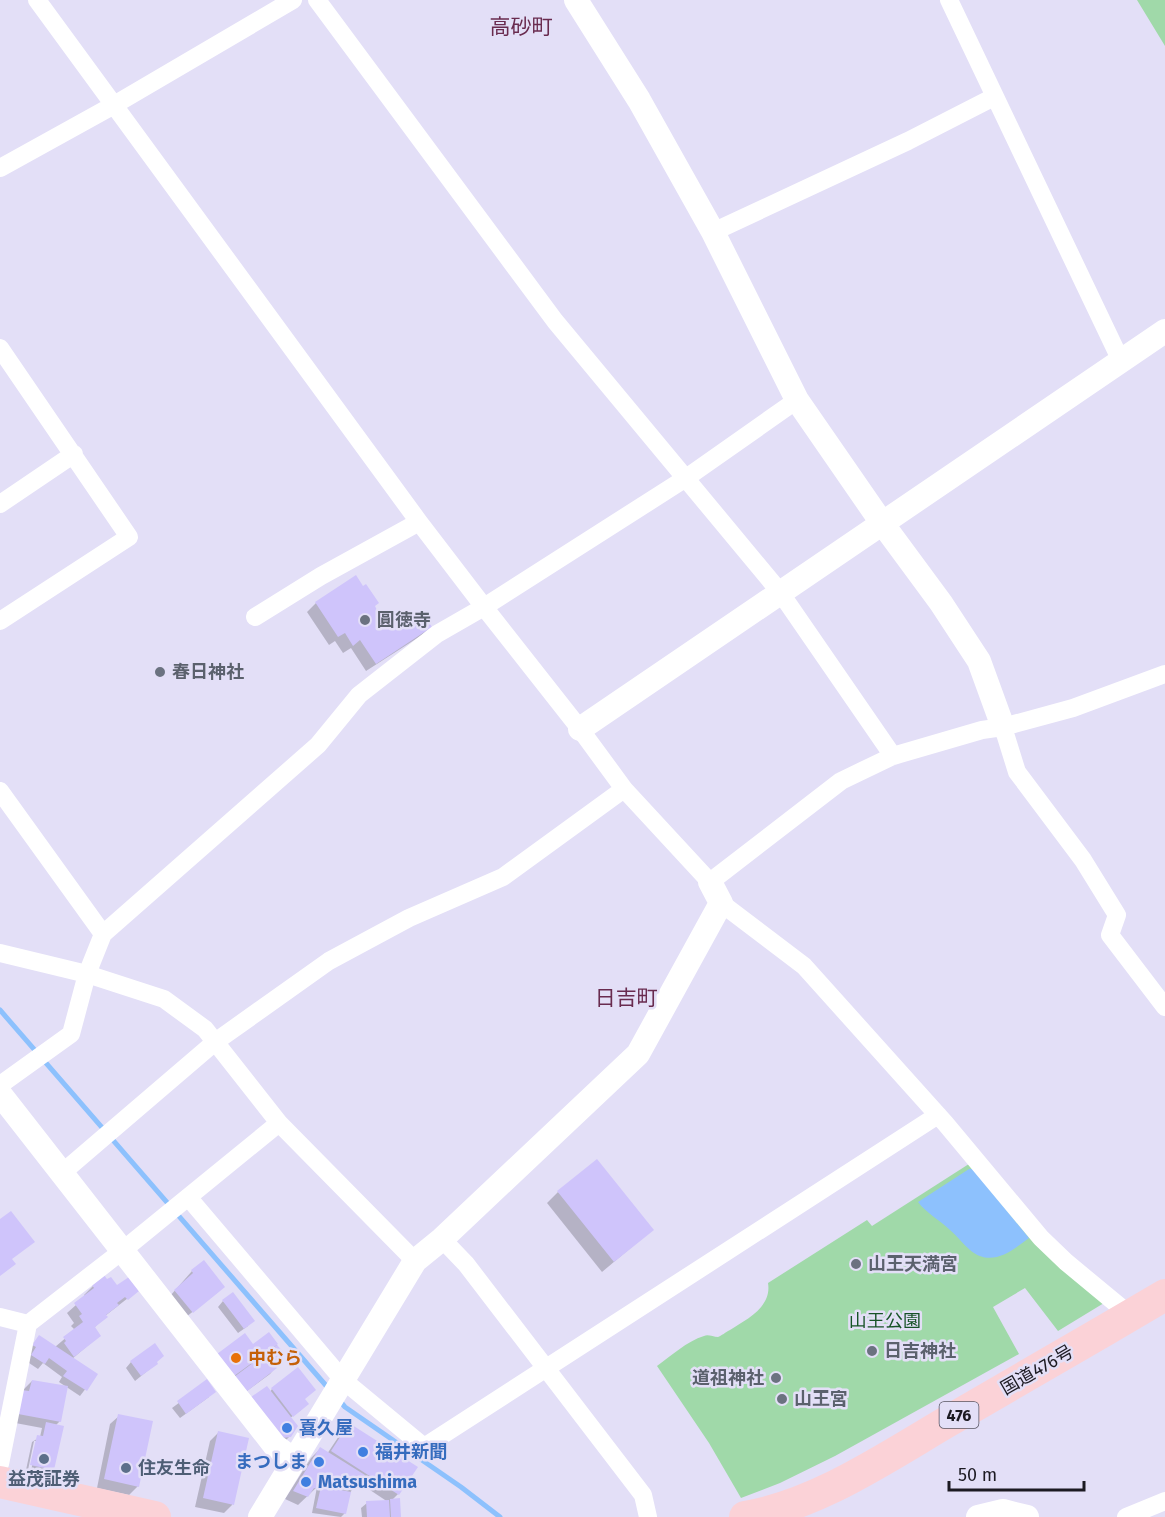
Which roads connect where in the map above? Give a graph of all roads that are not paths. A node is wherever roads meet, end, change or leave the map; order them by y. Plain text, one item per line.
1 (38, 0) edge
2 (293, 0) edge
3 (316, 0) edge
4 (576, 0) edge
5 (949, 0) edge
6 (994, 97) junction
7 (114, 105) junction
8 (0, 168) edge
9 (713, 232) junction
10 (1165, 331) edge
11 (0, 348) edge
12 (1120, 361) junction
13 (797, 400) junction
14 (74, 454) junction
15 (686, 478) junction
16 (0, 504) edge
17 (419, 522) junction
18 (882, 523) junction
19 (780, 592) junction
20 (484, 607) junction
21 (255, 617) dead end
22 (0, 621) edge
23 (1165, 674) edge
24 (1003, 727) junction
25 (580, 729) junction
26 (893, 756) junction
27 (624, 789) junction
28 (0, 791) edge
29 (710, 882) junction
30 (721, 903) junction
31 (103, 934) junction
32 (0, 954) edge
33 (87, 974) junction
34 (1165, 1007) edge
35 (215, 1042) junction
36 (0, 1085) edge
37 (0, 1094) edge
38 (938, 1115) junction
39 (279, 1123) junction
40 (62, 1173) junction
41 (188, 1197) junction
42 (442, 1239) junction
43 (122, 1251) junction
44 (415, 1261) junction
45 (1165, 1295) edge
46 (1130, 1315) junction
47 (0, 1317) edge
48 (28, 1323) junction
49 (546, 1369) junction
50 (337, 1389) junction
51 (294, 1460) junction
52 (0, 1464) edge
53 (0, 1482) edge
54 (1165, 1502) edge
55 (786, 1512) edge
56 (155, 1517) edge
57 (260, 1517) edge
58 (648, 1517) edge
59 (745, 1517) edge
60 (978, 1517) edge
61 (1027, 1517) edge
62 (1126, 1517) edge

1 - 7 street
2 - 7 street
3 - 15 street
4 - 9 street
5 - 6 street
6 - 9 street
6 - 12 street
7 - 8 street
7 - 17 street
9 - 13 street
10 - 12 street
11 - 14 street
12 - 18 street
13 - 15 street
13 - 18 street
14 - 16 street
14 - 22 street
15 - 19 street
15 - 20 street
17 - 20 street
17 - 21 street
18 - 19 street
18 - 24 street
19 - 25 street
19 - 26 street
20 - 25 street
20 - 31 street
23 - 24 street
24 - 26 street
24 - 34 street
25 - 27 street
26 - 29 street
27 - 29 street
27 - 35 street
28 - 31 street
29 - 30 street
30 - 38 street
30 - 42 street
31 - 33 street
32 - 33 street
33 - 35 street
33 - 36 street
35 - 39 street
35 - 40 street
37 - 40 street
38 - 46 street
38 - 49 street
39 - 41 street
39 - 44 street
40 - 43 street
41 - 43 street
41 - 50 street
42 - 44 street
42 - 49 street
43 - 48 street
43 - 51 street
44 - 50 street
45 - 46 highway, 国道476号 / 476
46 - 55 highway, 国道476号 / 476
47 - 48 street
48 - 52 street
49 - 50 street
49 - 58 street
50 - 51 street
51 - 57 street
53 - 56 highway
54 - 62 street
55 - 59 highway, 国道476号 / 476
60 - 61 street

